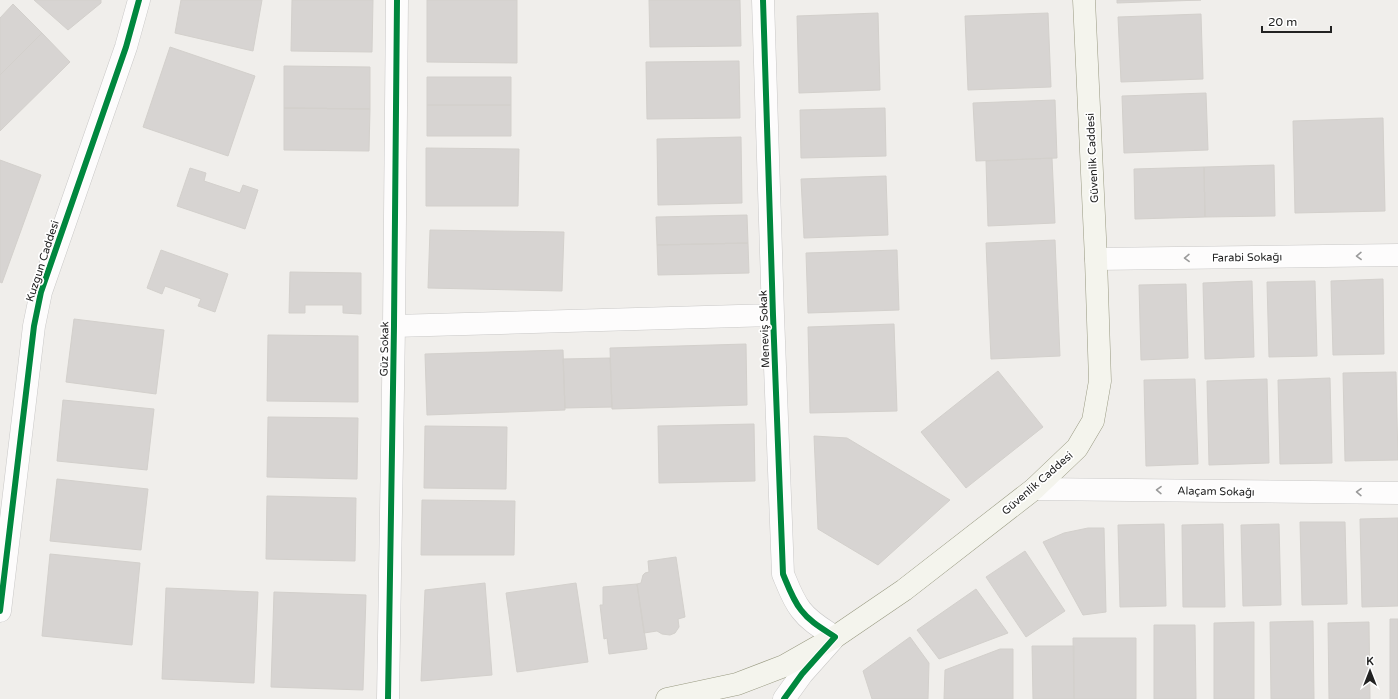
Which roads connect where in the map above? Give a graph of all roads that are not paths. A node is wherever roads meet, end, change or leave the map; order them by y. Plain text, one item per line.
1 (139, 0) edge
2 (396, 0) edge
3 (763, 0) edge
4 (1084, 0) edge
5 (1398, 255) edge
6 (1096, 259) junction
7 (773, 315) junction
8 (394, 326) junction
9 (1034, 489) junction
10 (1398, 493) edge
11 (0, 610) edge
12 (835, 637) junction
13 (388, 699) edge
14 (674, 699) edge
15 (784, 699) edge

1 - 11 street, Kuzgun Caddesi
2 - 8 street, Güz Sokak
3 - 7 street, Meneviş Sokak
4 - 6 main road, Güvenlik Caddesi
5 -> 6 street, Farabi Sokağı
6 - 9 main road, Güvenlik Caddesi
7 - 8 street
7 - 12 street, Meneviş Sokak
8 - 13 street, Güz Sokak
10 -> 9 street, Alaçam Sokağı
9 - 12 main road, Güvenlik Caddesi
12 - 14 main road, Güvenlik Caddesi
12 - 15 street

